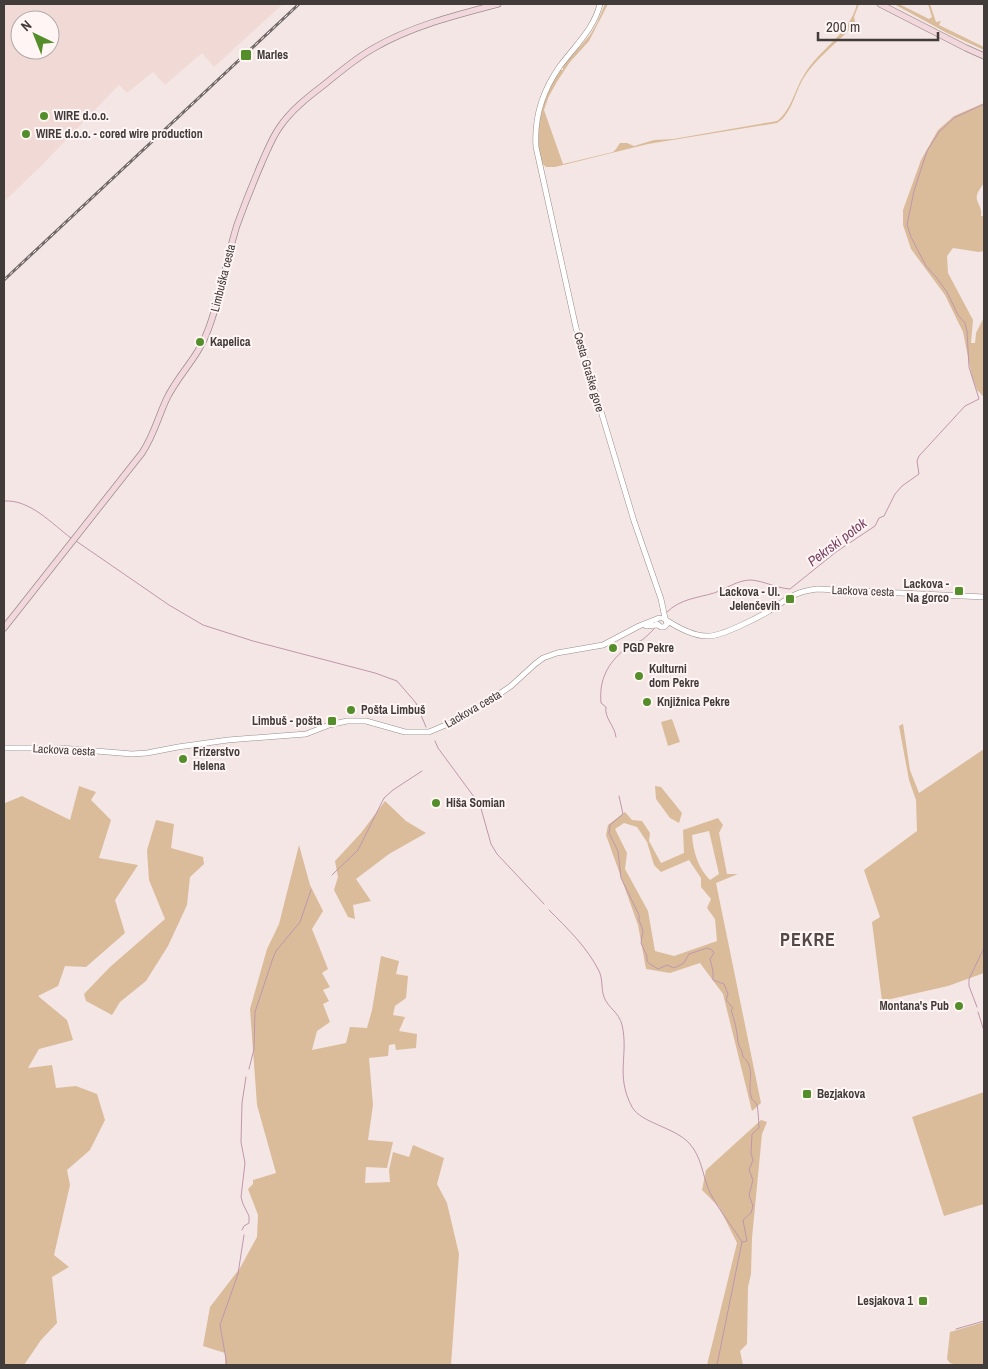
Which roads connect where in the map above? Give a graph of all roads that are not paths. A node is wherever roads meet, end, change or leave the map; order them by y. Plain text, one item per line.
1 (498, 4) edge
2 (600, 4) edge
3 (880, 4) edge
4 (984, 56) edge
5 (984, 597) edge
6 (663, 620) junction
7 (4, 628) edge
8 (634, 630) junction
9 (4, 748) edge

1 - 7 main road, Limbuška cesta
2 - 6 street, Cesta Graške gore
3 - 4 main road
5 - 6 street, Lackova cesta
6 - 8 street, Lackova cesta
6 - 8 street, Cesta Graške gore
8 - 9 street, Lackova cesta

